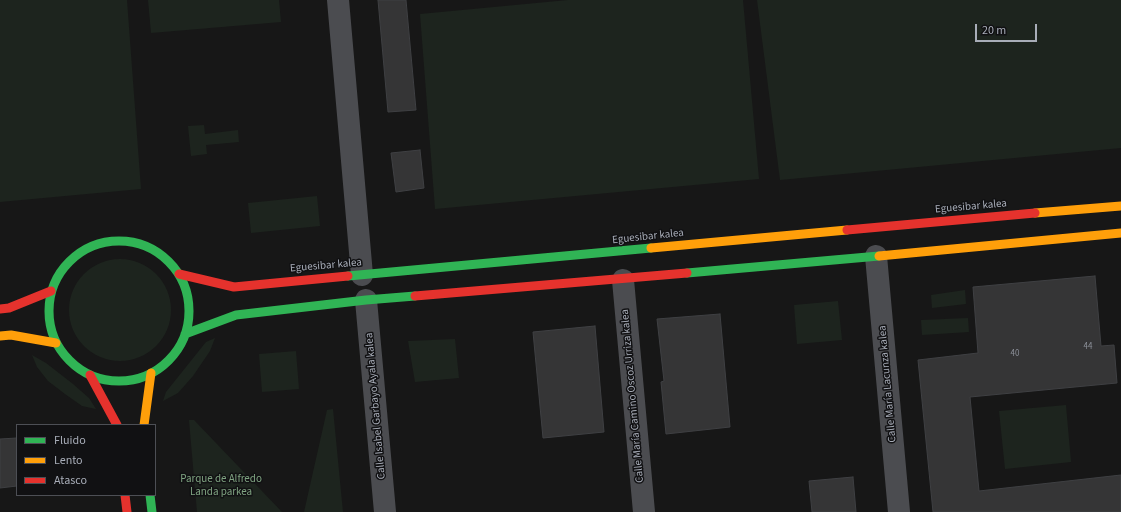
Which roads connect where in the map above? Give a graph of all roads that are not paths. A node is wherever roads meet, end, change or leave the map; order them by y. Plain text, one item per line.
1 (338, 0) edge
2 (1121, 206) edge
3 (1121, 233) edge
4 (876, 256) junction
5 (180, 274) junction
6 (362, 275) junction
7 (623, 280) junction
8 (52, 291) junction
9 (366, 300) junction
10 (0, 309) edge
11 (185, 334) junction
12 (0, 336) edge
13 (56, 343) junction
14 (151, 373) junction
15 (90, 375) junction
16 (116, 424) edge
17 (144, 424) edge
18 (125, 496) edge
19 (150, 496) edge
20 (127, 512) edge
21 (152, 512) edge
22 (385, 512) edge
23 (644, 512) edge
24 (899, 512) edge

1 - 6 street
2 - 6 street, Eguesibar kalea
3 - 4 street
4 - 7 street
4 - 24 street, Calle María Lacunza kalea
5 - 6 street, Eguesibar kalea
5 - 8 street
5 - 11 street
7 - 9 street
7 - 23 street, Calle María Camino Oscoz Urriza kalea
8 - 10 street
8 - 13 street
9 - 11 street
9 - 22 street, Calle Isabel Garbayo Ayala kalea
11 - 14 street
12 - 13 street
13 - 15 street
14 - 15 street
14 - 17 street
15 - 16 street
18 - 20 street
19 - 21 street

